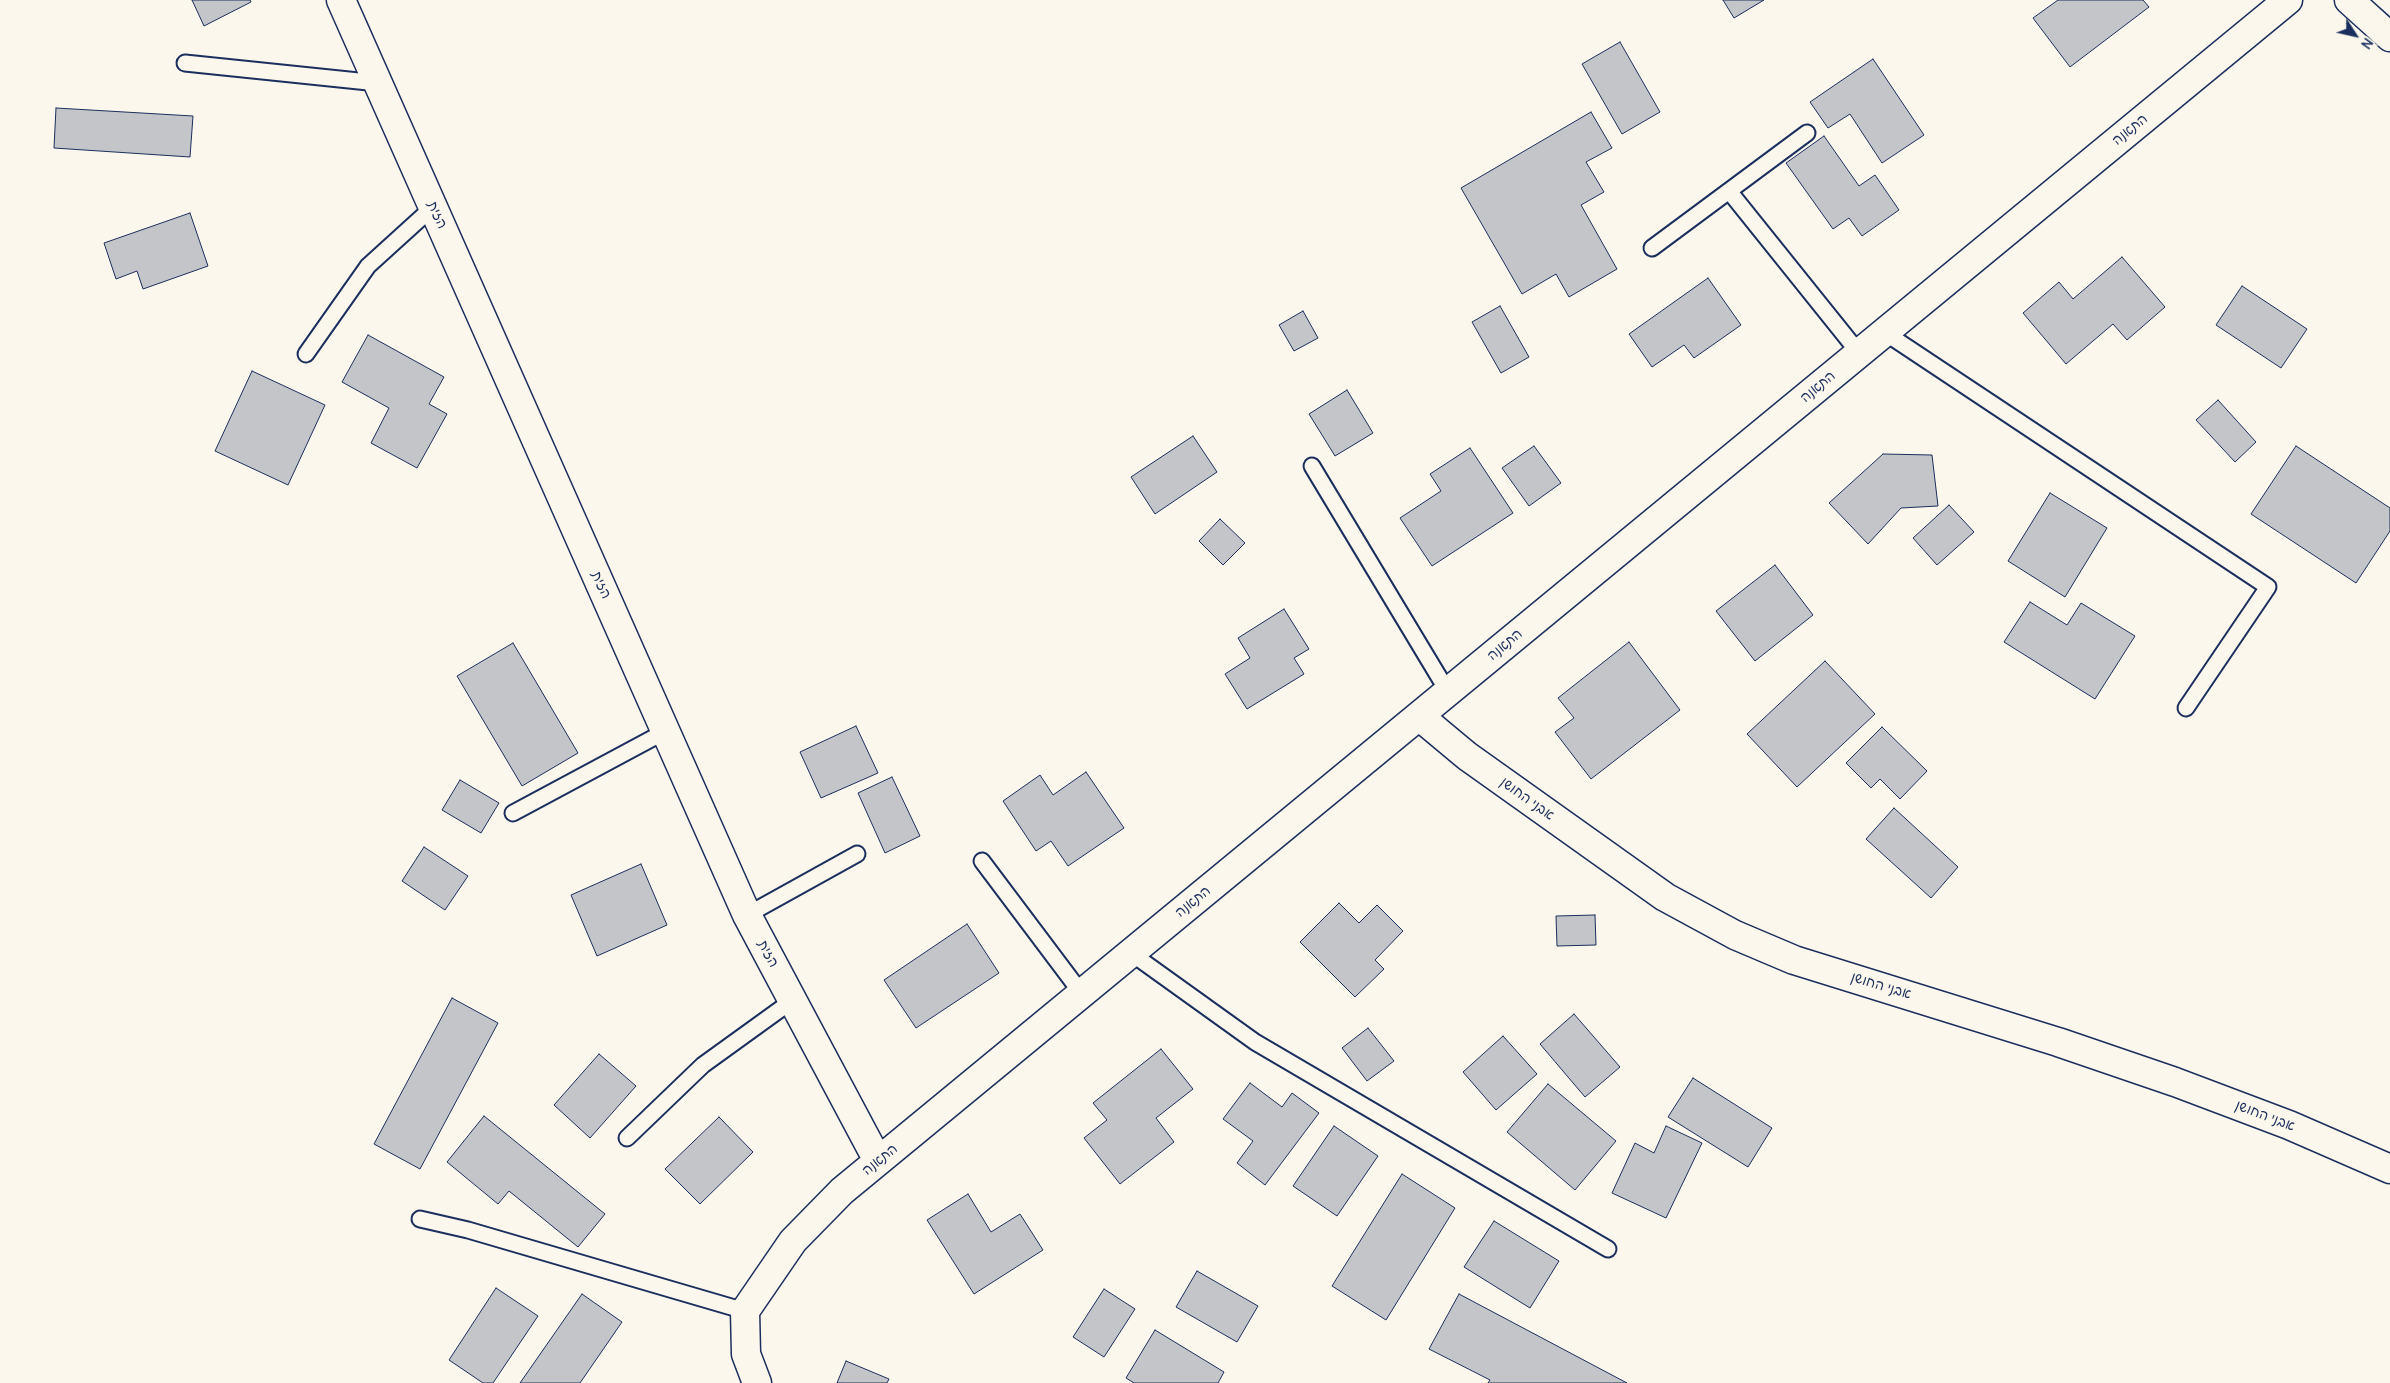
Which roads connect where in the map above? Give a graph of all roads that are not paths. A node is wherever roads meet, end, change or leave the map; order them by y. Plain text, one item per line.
1 (341, 0) edge
2 (2288, 0) edge
3 (2350, 0) edge
4 (2390, 37) edge
5 (185, 62) dead end
6 (378, 83) junction
7 (1808, 133) dead end
8 (1729, 191) junction
9 (433, 207) junction
10 (1652, 248) dead end
11 (1884, 332) junction
12 (1860, 353) junction
13 (306, 354) dead end
14 (1312, 466) dead end
15 (1448, 692) junction
16 (2186, 708) dead end
17 (1419, 716) junction
18 (666, 731) junction
19 (513, 812) dead end
20 (857, 854) dead end
21 (982, 861) dead end
22 (747, 915) junction
23 (1131, 952) junction
24 (1082, 994) junction
25 (793, 1000) junction
26 (627, 1138) dead end
27 (878, 1161) junction
28 (2390, 1169) edge
29 (420, 1219) dead end
30 (1608, 1249) dead end
31 (745, 1311) junction
32 (757, 1383) edge

1 - 6 street, הזית
2 - 11 street, התאנה
3 - 4 street
5 - 6 lane
6 - 9 street, הזית
7 - 8 lane
8 - 10 lane
8 - 12 lane
9 - 13 lane
9 - 18 street, הזית
11 - 12 street, התאנה
11 - 16 lane
12 - 15 street, התאנה
14 - 15 lane
15 - 17 street, התאנה
17 - 23 street, התאנה
17 - 28 street, אבני החושן
18 - 19 lane
18 - 22 street, הזית
20 - 22 lane
21 - 24 lane
22 - 25 street, הזית
23 - 24 street, התאנה
23 - 30 lane
24 - 27 street, התאנה
25 - 26 lane
25 - 27 street, הזית
27 - 31 street, התאנה
29 - 31 lane
31 - 32 street

